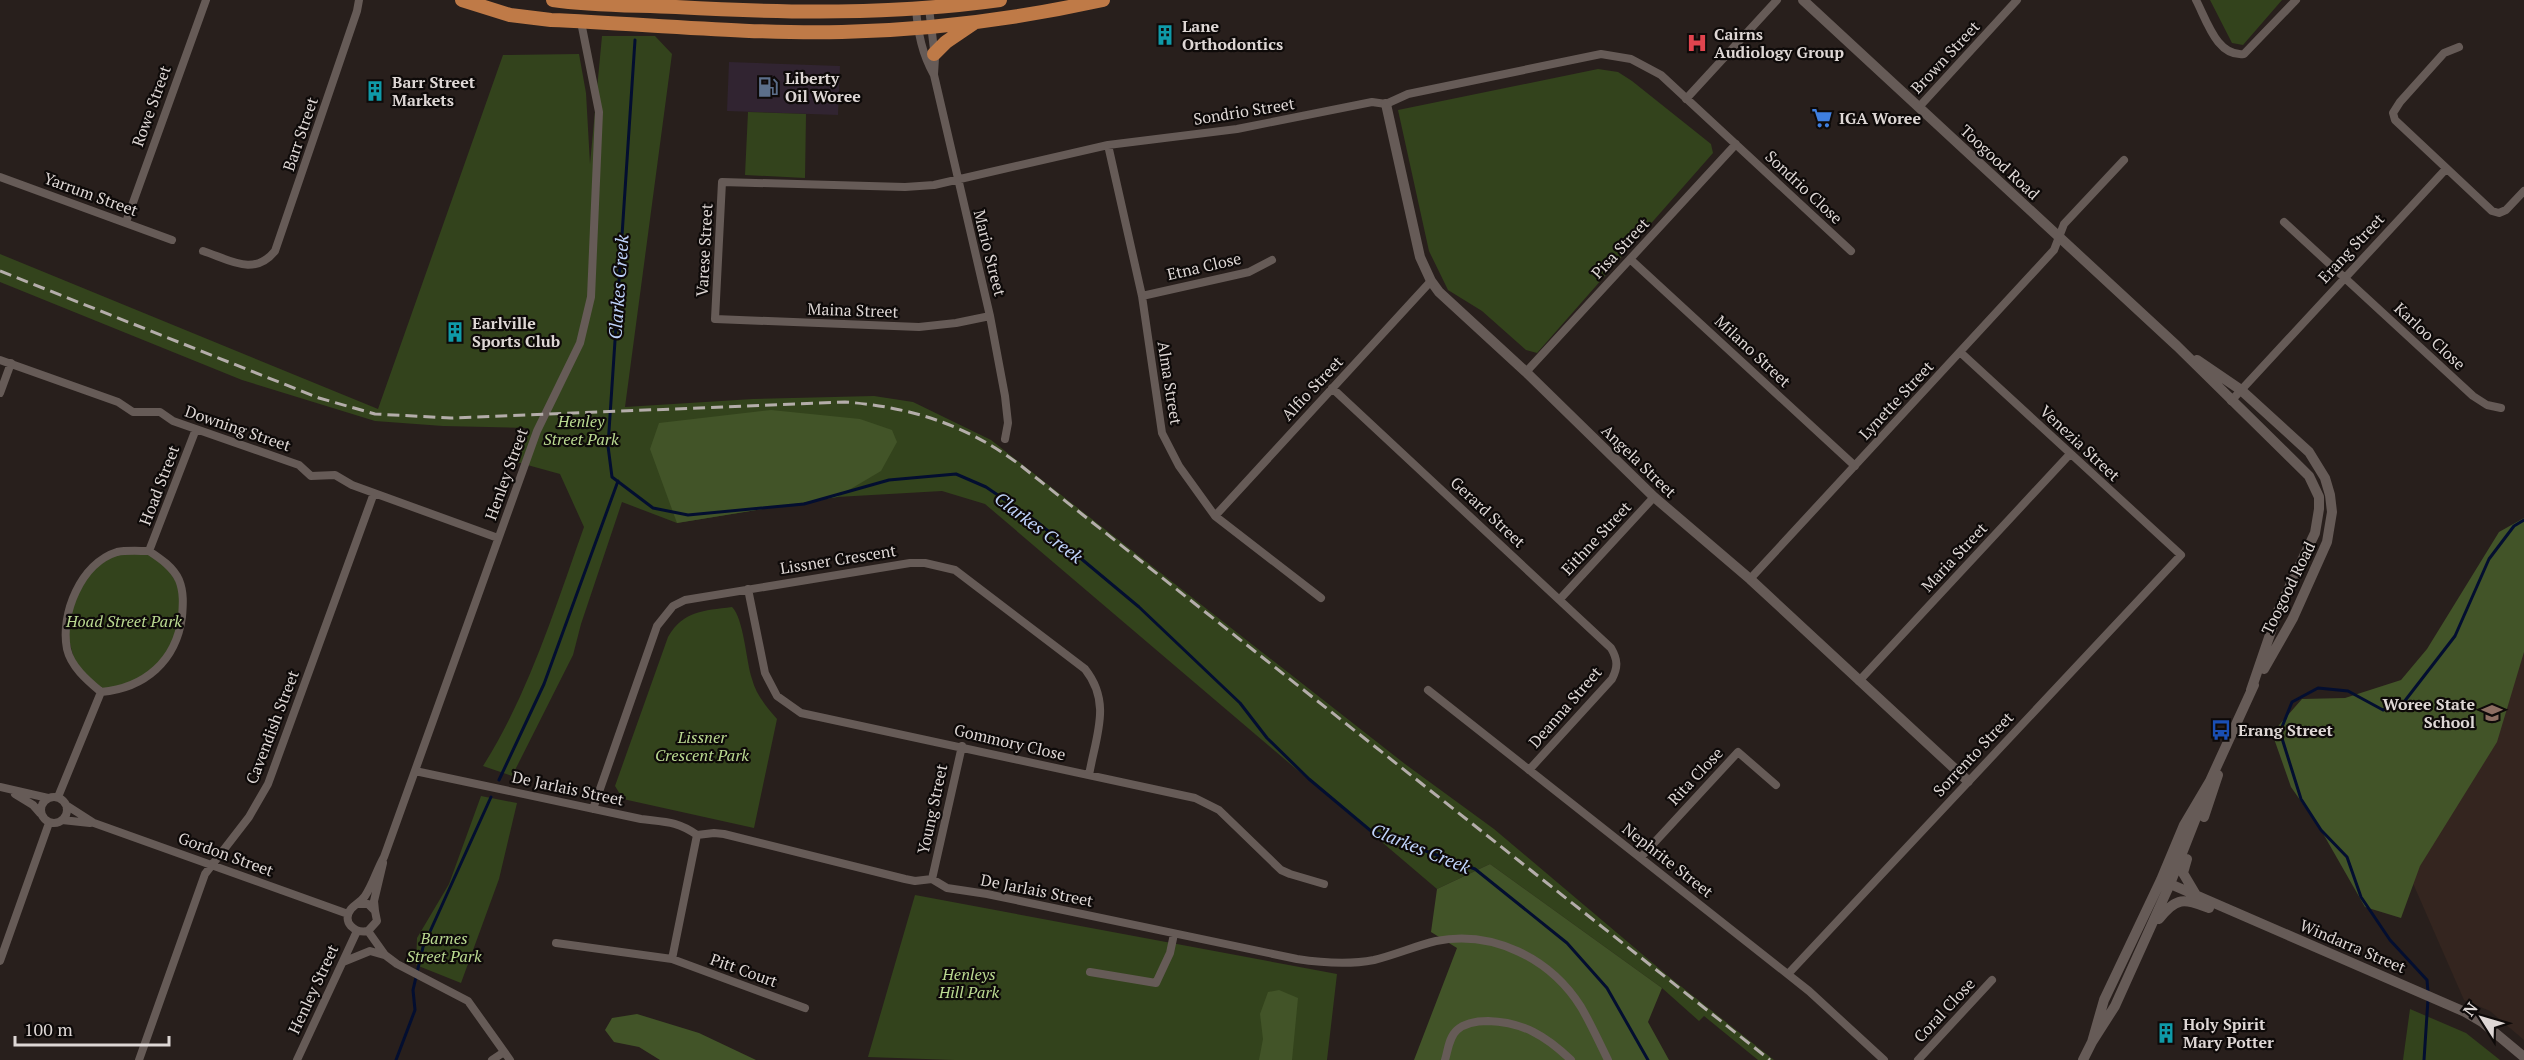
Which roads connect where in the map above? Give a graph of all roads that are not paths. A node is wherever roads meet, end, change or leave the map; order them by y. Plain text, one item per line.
1 (206, 0) edge
2 (359, 0) edge
3 (365, 0) edge
4 (462, 0) edge
5 (553, 0) edge
6 (1000, 0) edge
7 (1103, 0) edge
8 (1777, 0) edge
9 (1803, 0) edge
10 (2017, 0) edge
11 (2196, 0) edge
12 (2296, 0) edge
13 (922, 9) junction
14 (357, 11) junction
15 (581, 22) junction
16 (976, 22) junction
17 (924, 28) junction
18 (2459, 47) dead end
19 (934, 54) junction
20 (934, 75) junction
21 (1686, 99) junction
22 (1386, 104) junction
23 (1919, 108) junction
24 (1736, 144) junction
25 (1108, 146) junction
26 (2124, 160) dead end
27 (2445, 170) junction
28 (0, 177) edge
29 (957, 181) junction
30 (722, 182) joint
31 (2524, 191) edge
32 (126, 222) junction
33 (2284, 222) dead end
34 (2059, 237) junction
35 (172, 240) dead end
36 (203, 251) dead end
37 (1851, 251) dead end
38 (1630, 259) junction
39 (1272, 260) dead end
40 (2344, 277) junction
41 (1431, 281) junction
42 (1142, 296) junction
43 (990, 316) junction
44 (715, 319) joint
45 (2177, 346) junction
46 (1960, 352) junction
47 (0, 360) edge
48 (11, 363) junction
49 (1526, 372) junction
50 (1332, 388) junction
51 (2241, 390) junction
52 (0, 393) edge
53 (2231, 401) junction
54 (2501, 408) dead end
55 (196, 429) junction
56 (1005, 439) dead end
57 (2070, 454) junction
58 (1855, 466) junction
59 (374, 493) junction
60 (1654, 497) junction
61 (1215, 516) junction
62 (498, 538) junction
63 (150, 551) junction
64 (2181, 555) joint
65 (1750, 579) junction
66 (748, 589) junction
67 (1321, 598) dead end
68 (1560, 598) junction
69 (1617, 662) joint
70 (1859, 681) junction
71 (1428, 690) dead end
72 (2251, 690) junction
73 (101, 692) junction
74 (2228, 740) junction
75 (962, 746) junction
76 (1530, 770) junction
77 (415, 771) junction
78 (1089, 775) junction
79 (1968, 781) junction
80 (1776, 785) dead end
81 (1, 788) edge
82 (53, 797) junction
83 (66, 805) junction
84 (593, 809) junction
85 (40, 813) junction
86 (62, 820) junction
87 (49, 823) junction
88 (94, 823) junction
89 (697, 836) junction
90 (384, 856) junction
91 (1641, 858) junction
92 (212, 865) junction
93 (932, 879) junction
94 (2165, 882) junction
95 (1323, 884) dead end
96 (2196, 895) junction
97 (357, 904) junction
98 (375, 911) junction
99 (348, 914) junction
100 (357, 931) junction
101 (368, 931) junction
102 (2148, 933) junction
103 (1174, 934) junction
104 (2300, 940) junction
105 (556, 944) dead end
106 (385, 955) junction
107 (672, 959) junction
108 (0, 961) edge
109 (343, 962) junction
110 (1090, 972) dead end
111 (1788, 974) junction
112 (1992, 980) dead end
113 (805, 1008) dead end
114 (2092, 1042) junction
115 (504, 1052) junction
116 (2524, 1057) edge
117 (139, 1060) edge
118 (297, 1060) edge
119 (492, 1060) edge
120 (510, 1060) edge
121 (1445, 1060) edge
122 (1570, 1060) edge
123 (1608, 1060) edge
124 (1884, 1060) edge
125 (1918, 1060) edge
126 (2083, 1060) edge

1 - 32 street, Rowe Street
2 - 14 street, Barr Street
3 - 14 street, Barr Street
4 - 15 main road
5 - 13 main road
6 - 13 main road
7 - 16 main road
8 - 21 street
9 - 23 street, Toogood Road
10 - 23 street, Brown Street
11 - 12 street
13 - 17 street, Mario Street
14 - 36 street, Barr Street
15 - 17 main road
15 - 62 street, Henley Street
16 - 17 main road
16 - 19 main road
17 - 19 street, Mario Street
17 - 20 street, Mario Street
18 - 27 street
19 - 20 street, Mario Street
20 - 29 street, Mario Street
21 - 22 street, Sondrio Street
21 - 24 street, Sondrio Street
22 - 25 street, Sondrio Street
22 - 41 street, Angela Street
23 - 34 street, Toogood Road
24 - 37 street, Sondrio Close
24 - 38 street, Pisa Street
25 - 29 street, Sondrio Street
25 - 42 street, Alma Street
26 - 34 street, Lynette Street
27 - 31 street
27 - 40 street, Erang Street
28 - 32 street, Yarrum Street
29 - 30 street, Sondrio Street
29 - 43 street, Mario Street
30 - 44 street, Varese Street
32 - 35 street, Yarrum Street
33 - 40 street, Karloo Close
34 - 45 street, Toogood Road
34 - 46 street, Lynette Street
38 - 49 street, Pisa Street
38 - 58 street, Milano Street
39 - 42 street, Etna Close
40 - 51 street, Erang Street
40 - 54 street, Karloo Close
41 - 49 street, Angela Street
41 - 50 street, Alfio Street
42 - 61 street, Alma Street
43 - 44 street, Maina Street
43 - 56 street, Mario Street
45 - 51 street, Toogood Road
45 - 53 street, Toogood Road
46 - 57 street, Venezia Street
46 - 58 street, Lynette Street
47 - 48 street, Downing Street
48 - 52 street
48 - 55 street, Downing Street
49 - 60 street, Angela Street
50 - 61 street, Alfio Street
50 - 68 street, Gerard Street
51 - 53 street, Erang Street
51 - 72 street, Toogood Road
53 - 72 street, Toogood Road
55 - 59 street, Downing Street
55 - 63 street, Hoad Street
57 - 64 street, Venezia Street
57 - 70 street, Maria Street
58 - 65 street, Lynette Street
59 - 62 street, Downing Street
59 - 92 street, Cavendish Street
60 - 65 street, Angela Street
60 - 68 street, Eithne Street
61 - 67 street, Alma Street
62 - 77 street, Henley Street
63 - 73 street, Hoad Street
63 - 73 street, Hoad Street
64 - 79 street, Sorrento Street
65 - 70 street, Angela Street
66 - 75 street, Gommory Close
66 - 78 street, Lissner Crescent
66 - 84 street, Lissner Crescent
68 - 69 street, Gerard Street
69 - 76 street, Deanna Street
70 - 79 street, Angela Street
71 - 76 street, Nephrite Street
72 - 74 street, Toogood Road
73 - 82 street
74 - 94 street, Toogood Road
74 - 96 street
75 - 78 street, Gommory Close
75 - 93 street, Young Street
76 - 91 street, Nephrite Street
77 - 84 street, De Jarlais Street
77 - 90 street, Henley Street
78 - 95 street, Gommory Close
79 - 111 street, Sorrento Street
80 - 91 street, Rita Close
81 - 82 street
81 - 85 street
82 - 83 street
82 - 85 street
83 - 86 street
83 - 88 street, Gordon Street
84 - 89 street, De Jarlais Street
85 - 87 street
86 - 87 street
86 - 88 street, Gordon Street
87 - 108 street
88 - 92 street, Gordon Street
89 - 93 street, De Jarlais Street
89 - 107 street
90 - 97 street, Henley Street
90 - 98 street, Henley Street
91 - 111 street, Nephrite Street
92 - 99 street, Gordon Street
92 - 117 street, Cavendish Street
93 - 103 street, De Jarlais Street
94 - 96 street, Windarra Street
94 - 102 street, Toogood Road
94 - 114 street, Toogood Road
96 - 104 street, Windarra Street
97 - 98 street
97 - 99 street
98 - 101 street
99 - 100 street
100 - 101 street
100 - 109 street, Henley Street
101 - 106 street
102 - 104 street
102 - 114 street, Toogood Road
103 - 110 street
103 - 123 street, De Jarlais Street
104 - 116 street, Windarra Street
105 - 107 street, Pitt Court
106 - 109 street
106 - 115 street
107 - 113 street, Pitt Court
109 - 118 street, Henley Street
111 - 124 street, Nephrite Street
112 - 125 street, Coral Close
114 - 126 street, Toogood Road
115 - 119 street
115 - 120 street
121 - 122 street

